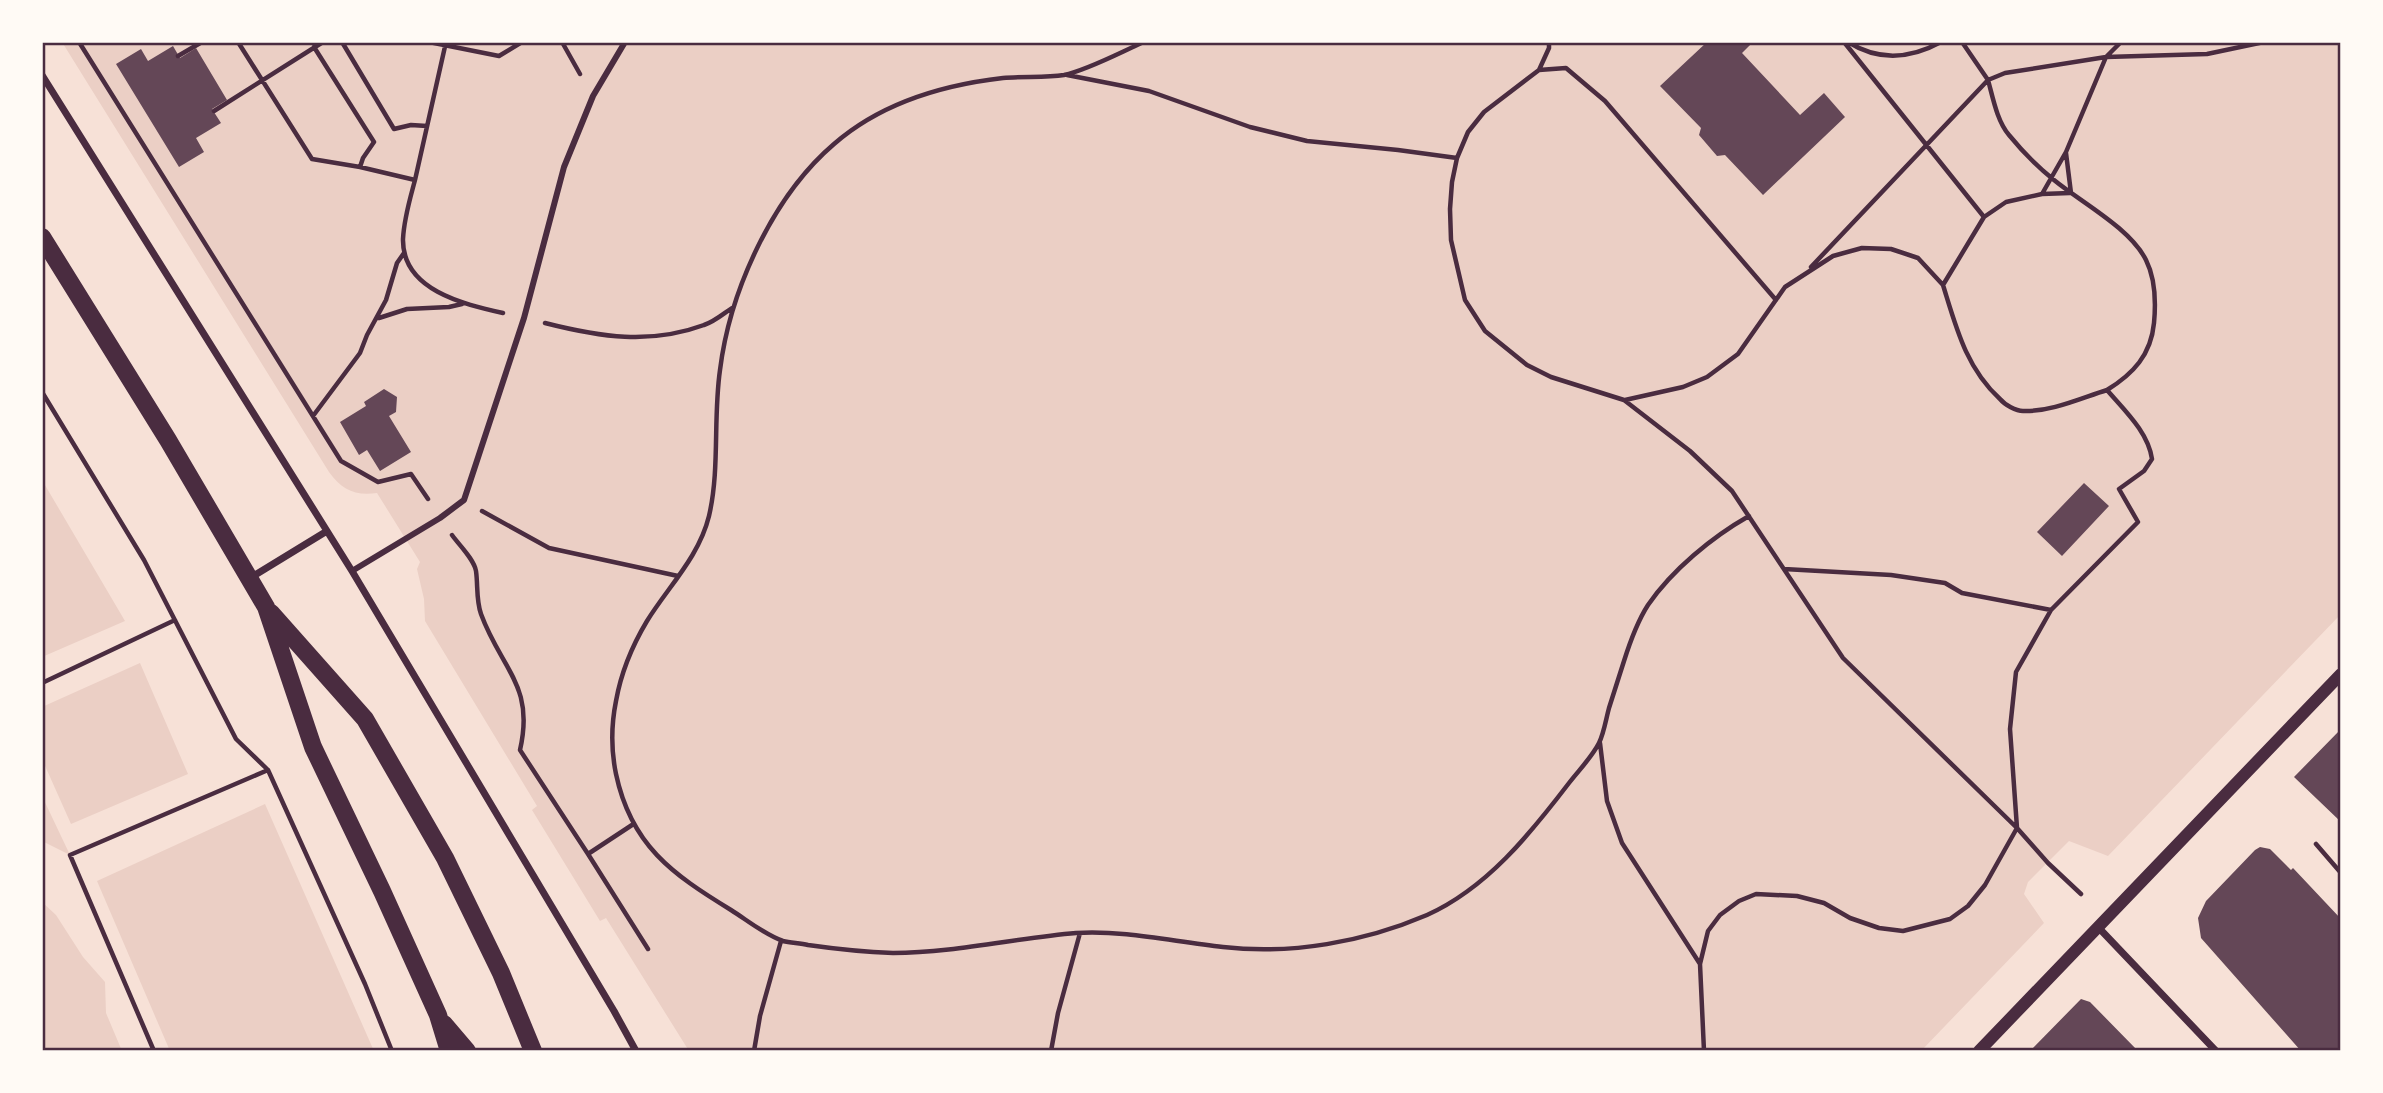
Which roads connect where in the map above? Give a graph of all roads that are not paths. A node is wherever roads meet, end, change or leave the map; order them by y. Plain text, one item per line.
1 (625, 42) edge
2 (42, 75) edge
3 (42, 237) edge
4 (327, 531) junction
5 (352, 571) junction
6 (250, 578) junction
7 (266, 607) junction
8 (2341, 674) edge
9 (2097, 926) junction
10 (438, 1015) junction
11 (449, 1051) edge
12 (467, 1051) edge
13 (533, 1051) edge
14 (636, 1051) edge
15 (1979, 1051) edge
16 (2216, 1051) edge

1 - 5 street
2 - 4 street
3 - 6 main road
4 - 5 street
4 - 6 street
5 - 14 street
6 - 7 main road
7 - 10 main road
7 - 13 main road
8 - 9 street
9 - 15 street
9 - 16 street
10 - 11 main road
10 - 12 main road

